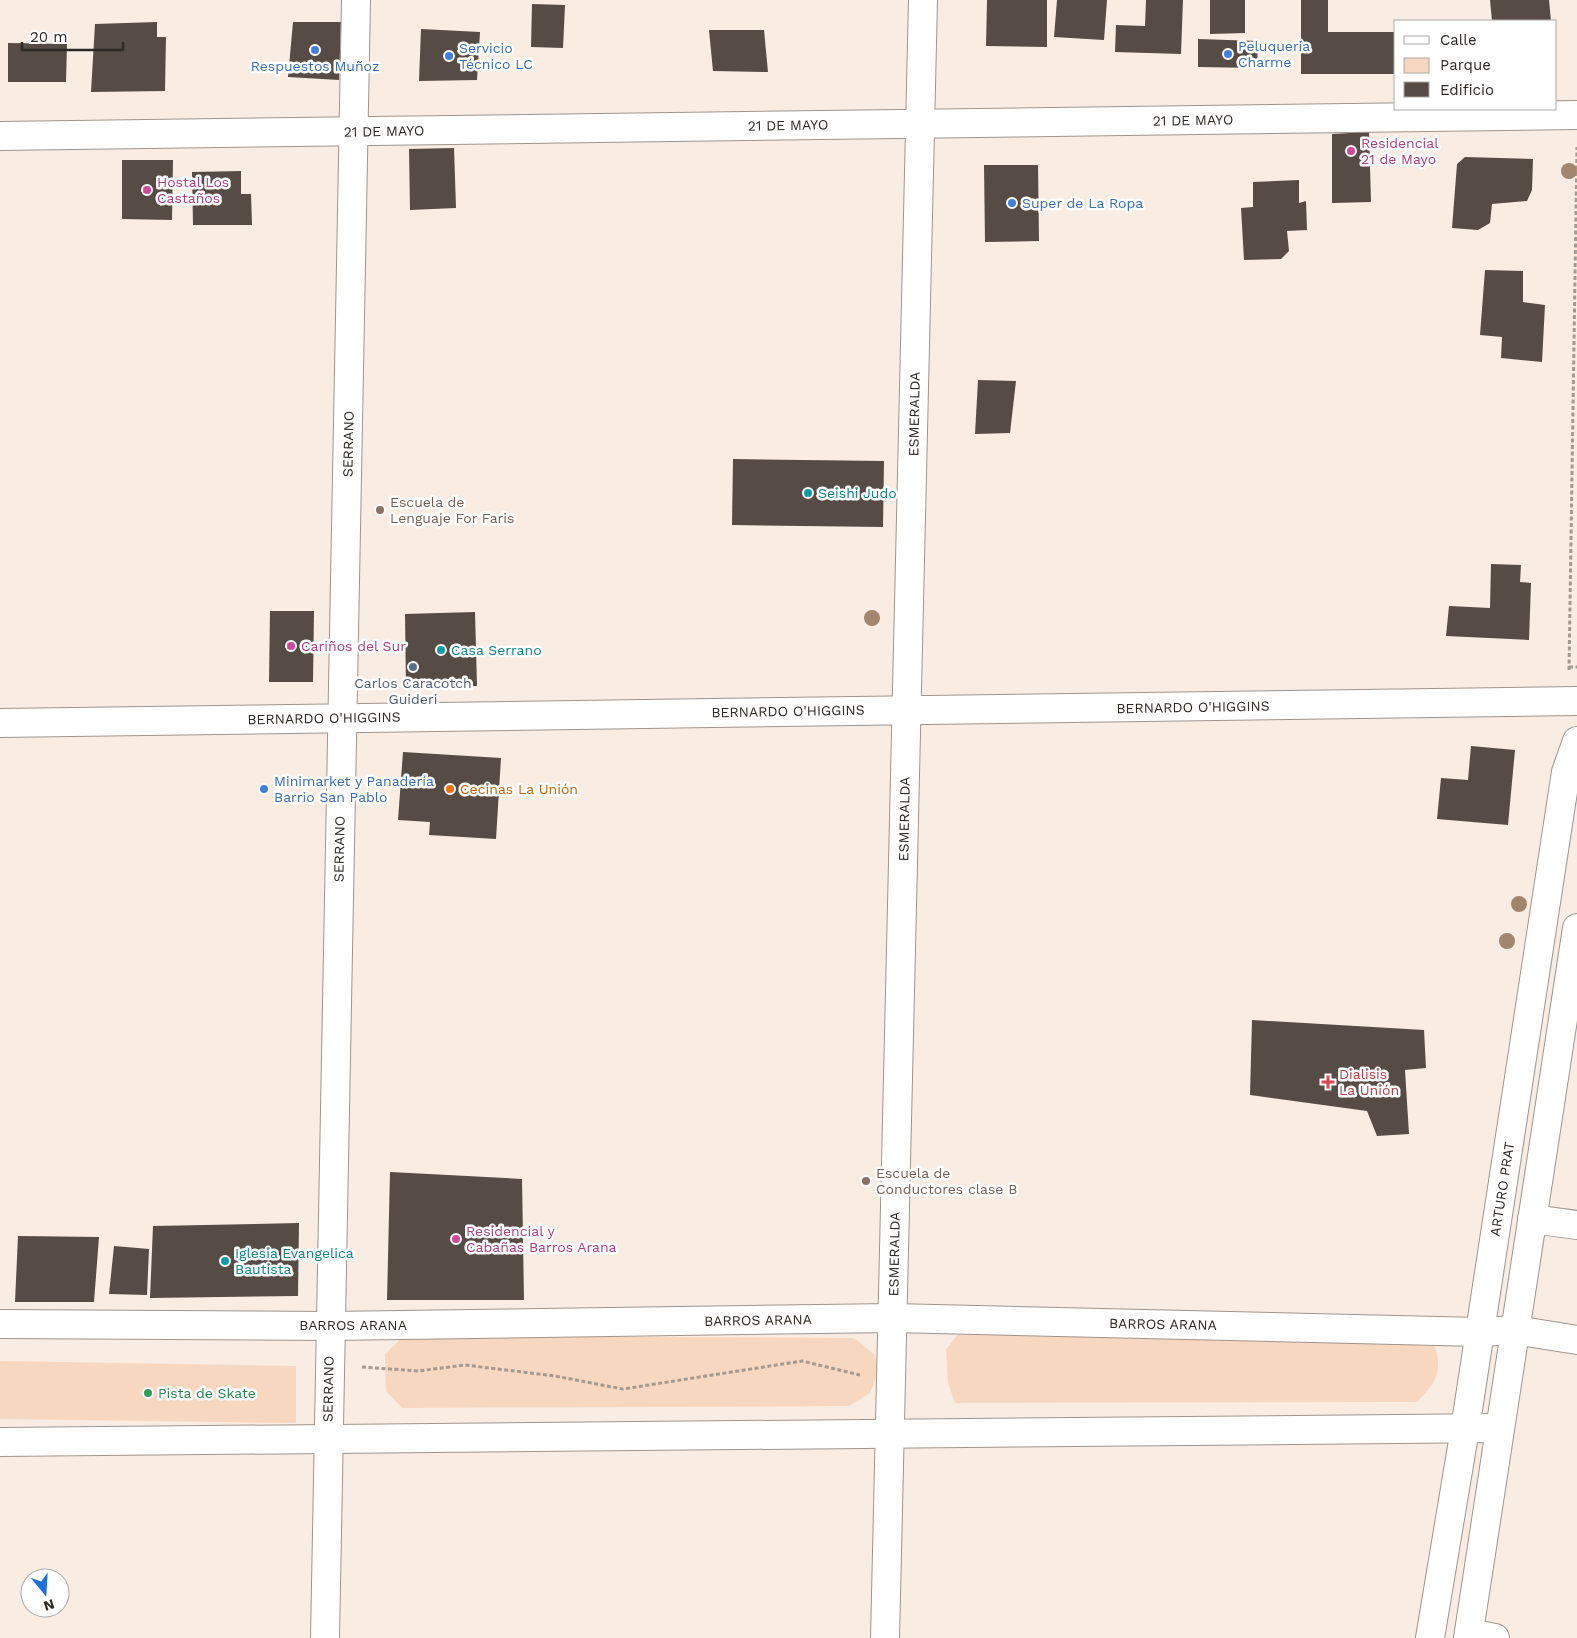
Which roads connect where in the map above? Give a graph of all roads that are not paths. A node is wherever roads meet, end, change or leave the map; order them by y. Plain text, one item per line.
1 (356, 0) edge
2 (924, 0) edge
3 (1577, 115) edge
4 (920, 124) junction
5 (354, 132) junction
6 (0, 136) edge
7 (1573, 701) edge
8 (907, 710) junction
9 (342, 718) junction
10 (0, 723) edge
11 (1577, 741) edge
12 (1577, 928) edge
13 (1532, 1219) junction
14 (1577, 1225) edge
15 (893, 1318) junction
16 (0, 1324) edge
17 (330, 1326) junction
18 (1515, 1330) junction
19 (1480, 1332) junction
20 (1577, 1340) edge
21 (1500, 1428) junction
22 (1466, 1429) junction
23 (890, 1434) junction
24 (327, 1439) junction
25 (0, 1442) edge
26 (1477, 1636) edge
27 (325, 1638) edge
28 (885, 1638) edge
29 (1430, 1638) edge

1 - 5 street, SERRANO
2 - 4 street, ESMERALDA
3 - 4 street, 21 DE MAYO
4 - 5 street, 21 DE MAYO
4 - 8 street, ESMERALDA
5 - 6 street, 21 DE MAYO
5 - 9 street, SERRANO
7 - 8 street, BERNARDO O'HIGGINS
8 - 9 street, BERNARDO O'HIGGINS
8 - 15 street, ESMERALDA
9 - 10 street, BERNARDO O'HIGGINS
9 - 17 street, SERRANO
11 - 19 street, ARTURO PRAT
12 - 13 street
13 - 14 street
13 - 18 street
15 - 17 street, BARROS ARANA
15 - 19 street, BARROS ARANA
15 - 23 street, ESMERALDA
16 - 17 street, BARROS ARANA
17 - 24 street, SERRANO
18 - 19 street, BARROS ARANA
18 - 20 street, BARROS ARANA
18 - 21 street
19 - 22 street, ARTURO PRAT
21 - 22 street
21 - 26 street
22 - 23 street
22 - 29 street, ARTURO PRAT
23 - 24 street
23 - 28 street, ESMERALDA
24 - 25 street
24 - 27 street, SERRANO

